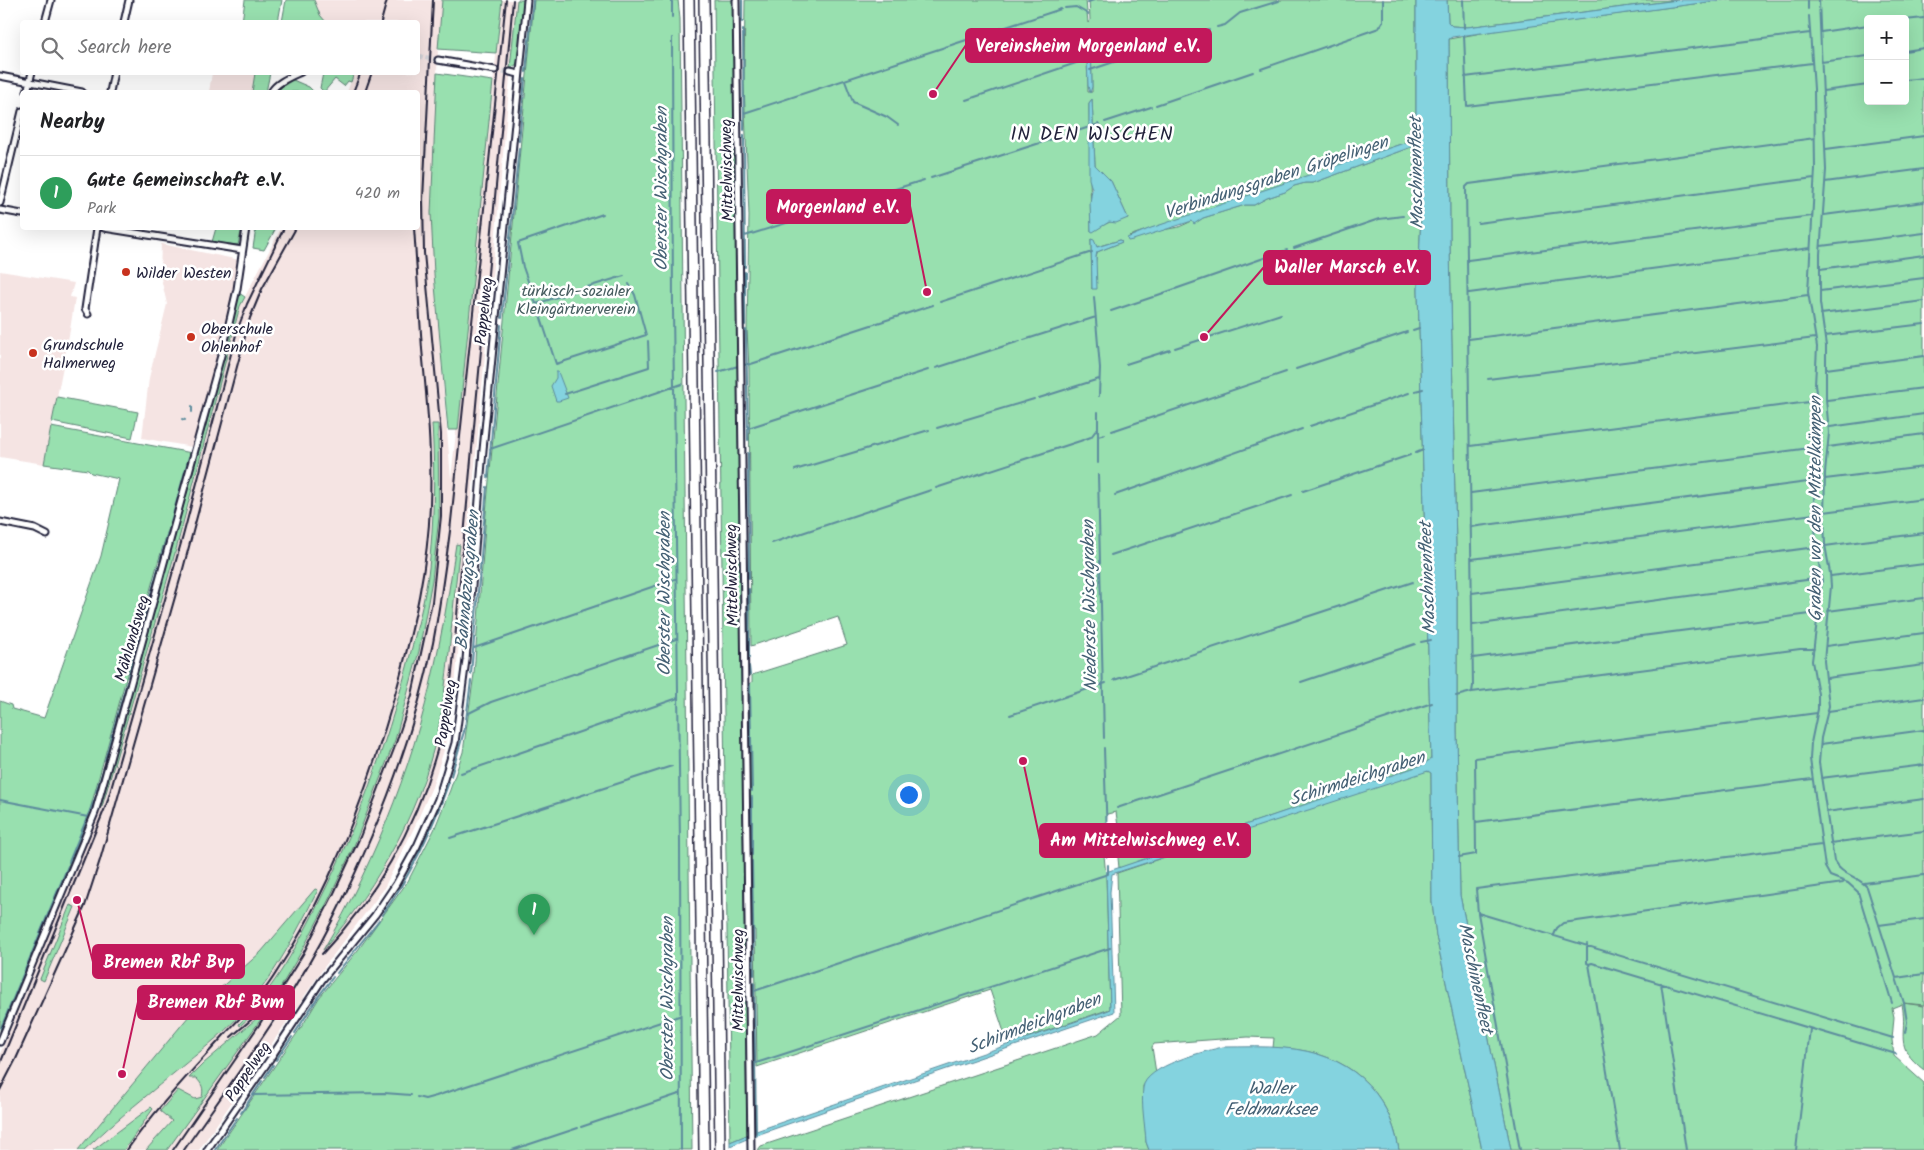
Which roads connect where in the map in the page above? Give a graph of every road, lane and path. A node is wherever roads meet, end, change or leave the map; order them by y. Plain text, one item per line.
1 (51, 0) edge
2 (129, 0) edge
3 (527, 0) edge
4 (689, 0) edge
5 (704, 0) edge
6 (736, 0) edge
7 (46, 20) edge
8 (124, 20) edge
9 (438, 60) tunnel mouth
10 (495, 70) tunnel mouth
11 (510, 72) tunnel mouth
12 (519, 74) junction
13 (31, 75) edge
14 (113, 75) edge
15 (296, 75) edge
16 (0, 76) edge
17 (30, 81) junction
18 (28, 90) edge
19 (73, 90) edge
20 (110, 90) edge
21 (273, 90) edge
22 (20, 119) edge
23 (0, 203) edge
24 (0, 210) edge
25 (20, 214) edge
26 (97, 230) edge
27 (117, 230) edge
28 (246, 230) edge
29 (242, 250) junction
30 (88, 314) dead end
31 (0, 522) edge
32 (47, 535) dead end
33 (0, 1042) edge
34 (207, 1150) edge
35 (704, 1150) edge
36 (720, 1150) edge
37 (751, 1150) edge

1 - 7 street
2 - 8 street
3 - 12 street, Pappelweg
4 - 35 highway
5 - 36 highway
6 - 37 street, Mittelwischweg
9 - 10 street
11 - 12 street
12 - 34 street, Pappelweg
13 - 17 street
14 - 20 street
15 - 21 street
16 - 17 street
17 - 18 street
17 - 19 street
22 - 23 street
24 - 25 street
26 - 30 street
27 - 29 street
28 - 29 street, Mählandsweg
29 - 33 street, Mählandsweg
31 - 32 street

